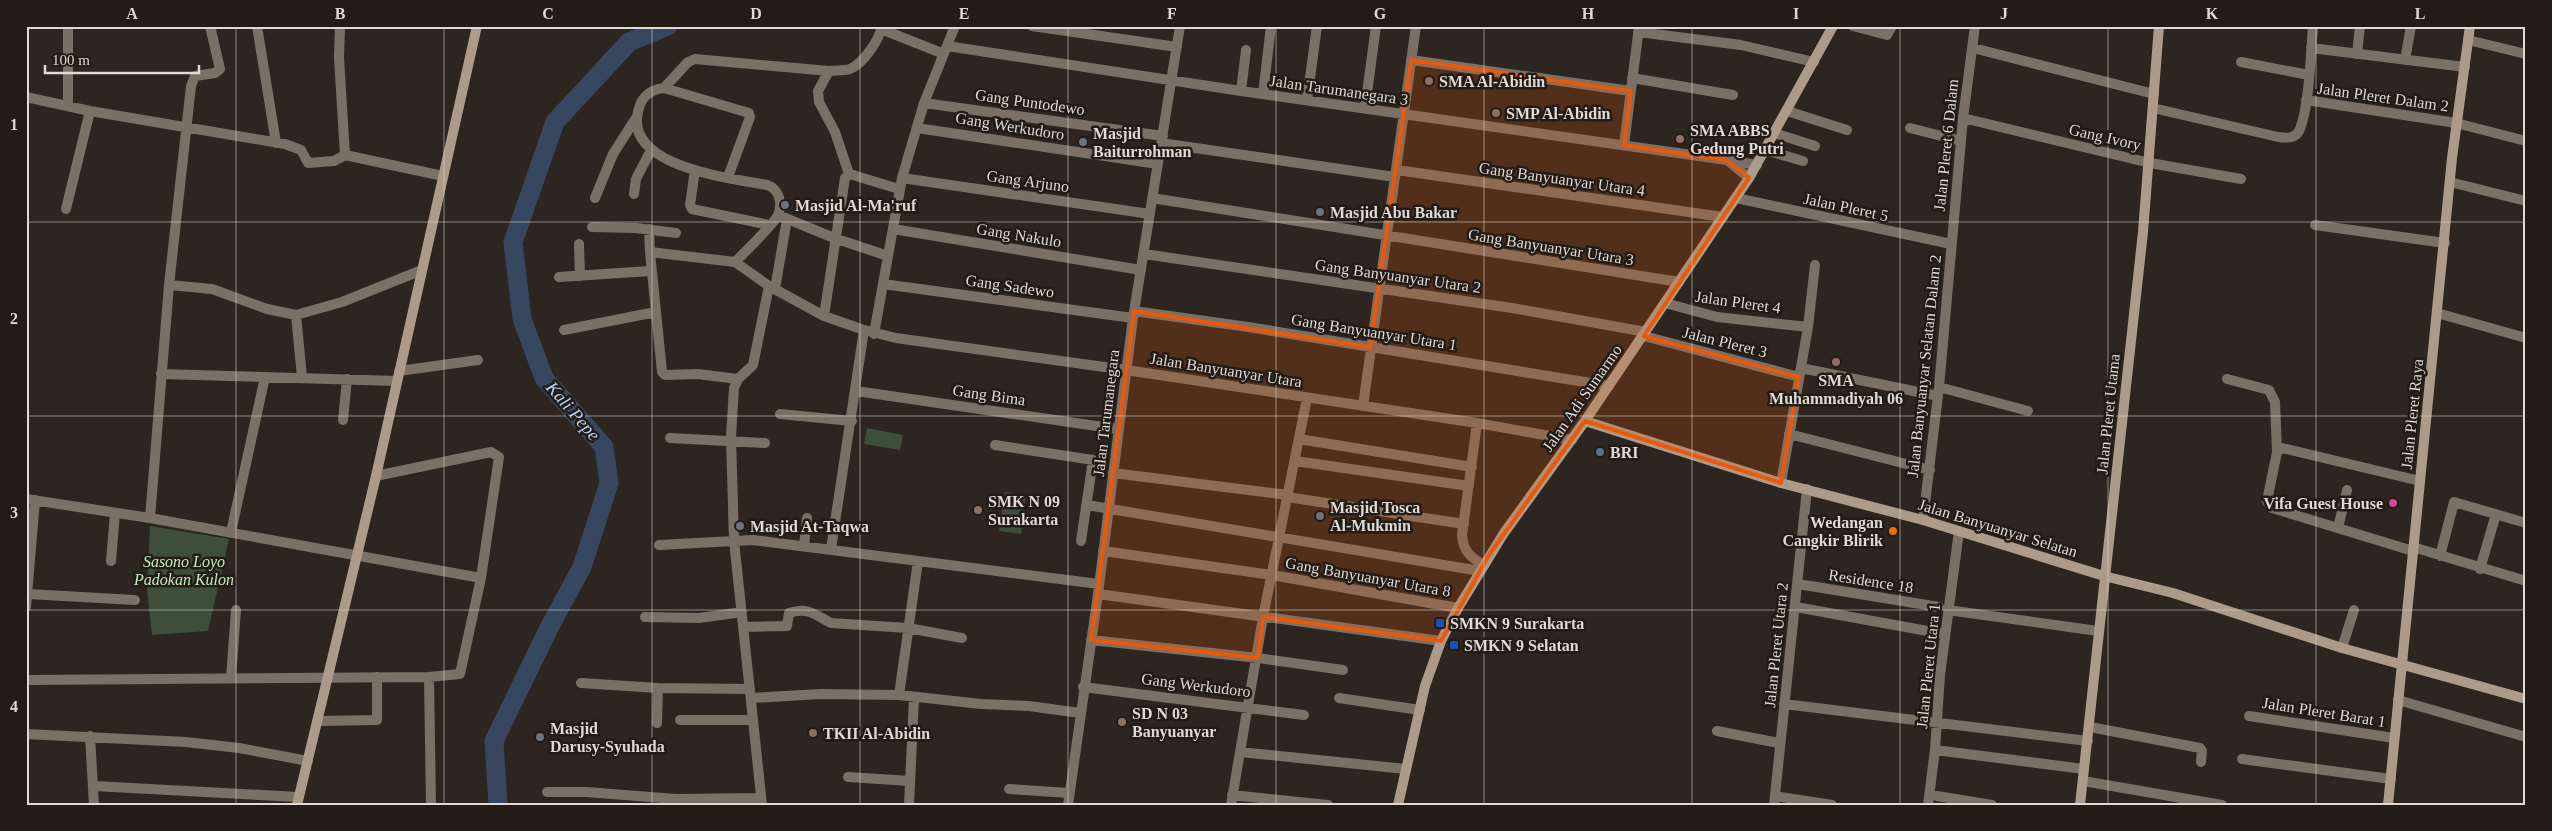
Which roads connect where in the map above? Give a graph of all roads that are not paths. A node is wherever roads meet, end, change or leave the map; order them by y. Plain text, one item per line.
1 (68, 26) edge
2 (210, 26) edge
3 (257, 26) edge
4 (340, 26) edge
5 (477, 26) edge
6 (955, 26) edge
7 (1032, 26) edge
8 (1180, 26) edge
9 (1271, 26) edge
10 (1318, 26) edge
11 (1376, 26) edge
12 (1416, 26) edge
13 (1833, 26) edge
14 (1853, 26) edge
15 (1892, 26) edge
16 (1975, 26) edge
17 (2159, 26) edge
18 (2313, 26) edge
19 (2360, 26) edge
20 (2411, 26) edge
21 (2470, 26) edge
22 (881, 28) edge
23 (1639, 29) edge
24 (2468, 40) junction
25 (1177, 47) junction
26 (1973, 48) junction
27 (2311, 48) junction
28 (946, 50) junction
29 (1246, 50) dead end
30 (2357, 54) junction
31 (2526, 54) edge
32 (1411, 60) junction
33 (2405, 60) junction
34 (1814, 62) junction
35 (2241, 62) dead end
36 (2465, 67) junction
37 (826, 70) junction
38 (2309, 75) junction
39 (1632, 78) junction
40 (1172, 80) junction
41 (664, 88) junction
42 (1241, 91) junction
43 (1631, 91) junction
44 (1263, 94) junction
45 (2154, 94) junction
46 (1733, 95) dead end
47 (26, 97) edge
48 (1306, 100) junction
49 (2306, 100) junction
50 (924, 103) junction
51 (68, 105) junction
52 (1365, 108) junction
53 (2152, 108) junction
54 (90, 111) junction
55 (1787, 111) junction
56 (1404, 114) junction
57 (636, 118) junction
58 (1963, 118) junction
59 (2456, 122) junction
60 (185, 126) junction
61 (917, 128) junction
62 (1910, 128) dead end
63 (1847, 130) dead end
64 (1774, 134) junction
65 (1162, 139) junction
66 (1961, 140) junction
67 (2526, 141) edge
68 (276, 143) junction
69 (1624, 145) junction
70 (1815, 146) dead end
71 (651, 150) junction
72 (1765, 150) junction
73 (345, 155) junction
74 (1727, 160) junction
75 (1803, 160) dead end
76 (2150, 163) junction
77 (1158, 164) junction
78 (1757, 165) junction
79 (695, 170) junction
80 (1396, 173) junction
81 (848, 174) junction
82 (443, 176) junction
83 (728, 177) junction
84 (1748, 178) junction
85 (2241, 179) dead end
86 (2450, 182) junction
87 (901, 183) junction
88 (634, 194) dead end
89 (595, 198) dead end
90 (1152, 198) junction
91 (1736, 198) junction
92 (2526, 202) edge
93 (66, 210) dead end
94 (1150, 214) junction
95 (782, 217) junction
96 (1723, 217) junction
97 (768, 225) junction
98 (2315, 225) dead end
99 (592, 227) dead end
100 (649, 229) junction
101 (893, 229) junction
102 (676, 233) dead end
103 (1386, 236) junction
104 (834, 238) junction
105 (2445, 243) junction
106 (578, 244) dead end
107 (1951, 244) junction
108 (650, 252) junction
109 (1144, 254) junction
110 (888, 256) junction
111 (735, 262) junction
112 (1815, 264) dead end
113 (422, 270) junction
114 (1141, 270) junction
115 (650, 272) junction
116 (580, 276) junction
117 (559, 277) dead end
118 (1679, 282) junction
119 (883, 284) junction
120 (170, 285) junction
121 (772, 287) junction
122 (1380, 289) junction
123 (1665, 303) junction
124 (656, 312) junction
125 (2437, 313) junction
126 (296, 315) junction
127 (1134, 315) junction
128 (824, 316) junction
129 (1808, 327) junction
130 (564, 330) dead end
131 (864, 330) junction
132 (874, 334) junction
133 (1645, 334) junction
134 (2526, 338) edge
135 (1370, 346) junction
136 (478, 360) dead end
137 (1126, 370) junction
138 (1800, 373) junction
139 (161, 374) junction
140 (398, 376) junction
141 (265, 377) junction
142 (302, 377) junction
143 (347, 379) junction
144 (738, 379) junction
145 (2227, 379) dead end
146 (1609, 386) junction
147 (856, 391) junction
148 (1938, 392) junction
149 (1306, 398) junction
150 (1363, 406) junction
151 (2028, 411) dead end
152 (780, 414) dead end
153 (344, 420) dead end
154 (852, 421) junction
155 (1585, 422) junction
156 (1477, 423) junction
157 (1117, 429) junction
158 (1789, 434) junction
159 (670, 438) dead end
160 (1299, 439) junction
161 (731, 440) junction
162 (1572, 440) junction
163 (766, 443) dead end
164 (995, 445) dead end
165 (2277, 452) junction
166 (1295, 461) junction
167 (1472, 466) junction
168 (1930, 470) junction
169 (1113, 474) junction
170 (376, 476) junction
171 (2420, 480) junction
172 (1781, 483) junction
173 (1470, 486) junction
174 (1807, 489) junction
175 (2347, 490) dead end
176 (1287, 496) junction
177 (31, 500) edge
178 (1087, 505) junction
179 (1108, 508) junction
180 (115, 513) junction
181 (2496, 514) junction
182 (150, 518) junction
183 (807, 518) dead end
184 (1923, 520) junction
185 (2526, 523) edge
186 (1464, 524) junction
187 (2338, 528) junction
188 (1959, 531) junction
189 (231, 532) junction
190 (1279, 538) junction
191 (1081, 540) dead end
192 (734, 541) junction
193 (658, 545) dead end
194 (804, 546) junction
195 (831, 549) junction
196 (2413, 549) junction
197 (1103, 551) junction
198 (28, 555) edge
199 (2440, 556) junction
200 (357, 557) junction
201 (111, 560) dead end
202 (918, 560) junction
203 (1481, 568) junction
204 (2480, 569) junction
205 (1272, 576) junction
206 (2104, 576) junction
207 (481, 578) junction
208 (2526, 581) edge
209 (1798, 584) junction
210 (1098, 589) junction
211 (28, 594) junction
212 (135, 600) dead end
213 (26, 607) edge
214 (1796, 607) junction
215 (1458, 608) junction
216 (1944, 608) junction
217 (236, 610) dead end
218 (2354, 610) dead end
219 (742, 612) junction
220 (645, 617) dead end
221 (1263, 617) junction
222 (744, 627) junction
223 (908, 628) junction
224 (2098, 631) junction
225 (1944, 634) junction
226 (962, 638) dead end
227 (1091, 640) junction
228 (1441, 641) junction
229 (2342, 648) junction
230 (1258, 658) junction
231 (2402, 665) junction
232 (1343, 670) dead end
233 (377, 677) junction
234 (430, 677) junction
235 (231, 678) junction
236 (329, 678) junction
237 (26, 680) edge
238 (581, 683) dead end
239 (1083, 687) junction
240 (658, 688) junction
241 (751, 693) junction
242 (899, 695) junction
243 (914, 698) junction
244 (1339, 698) dead end
245 (2526, 699) edge
246 (2398, 700) junction
247 (1784, 704) junction
248 (1249, 707) junction
249 (1420, 710) junction
250 (1080, 713) junction
251 (1304, 714) dead end
252 (2249, 716) dead end
253 (680, 720) dead end
254 (752, 720) junction
255 (318, 721) junction
256 (657, 722) dead end
257 (1937, 723) junction
258 (2090, 727) junction
259 (1717, 731) dead end
260 (26, 734) edge
261 (90, 736) junction
262 (2526, 737) edge
263 (2394, 738) junction
264 (2088, 741) junction
265 (1779, 743) junction
266 (1935, 750) junction
267 (1240, 752) junction
268 (2242, 759) dead end
269 (308, 761) junction
270 (2201, 762) dead end
271 (1406, 769) junction
272 (2084, 770) junction
273 (848, 777) dead end
274 (910, 780) junction
275 (2390, 780) junction
276 (2082, 781) junction
277 (94, 786) junction
278 (1008, 789) dead end
279 (547, 792) dead end
280 (1069, 793) junction
281 (1937, 796) dead end
282 (636, 800) edge
283 (1232, 800) edge
284 (1774, 800) edge
285 (298, 801) edge
286 (695, 802) edge
287 (762, 802) edge
288 (94, 805) edge
289 (431, 805) edge
290 (909, 805) edge
291 (1068, 805) edge
292 (1328, 805) edge
293 (1398, 805) edge
294 (1832, 805) edge
295 (1928, 805) edge
296 (1992, 805) edge
297 (2080, 805) edge
298 (2222, 805) edge
299 (2388, 805) edge

1 - 51 street
2 - 60 street
3 - 68 street
4 - 73 street
5 - 82 street
6 - 28 street
7 - 25 street
8 - 25 street, Jalan Tarumanegara
9 - 44 street
10 - 48 street
11 - 52 street
12 - 32 street
13 - 34 street, Jalan Adi Sumarmo
14 - 15 street
16 - 26 street, Jalan Pleret 6 Dalam
17 - 45 street, Jalan Pleret Utama
18 - 27 street
19 - 30 street
20 - 33 street
21 - 24 street, Jalan Pleret Raya
22 - 28 street, Jalan Tarumanegara 3
22 - 37 street
23 - 34 street
23 - 39 street
24 - 31 street
24 - 36 street, Jalan Pleret Raya
25 - 40 street, Jalan Tarumanegara
26 - 45 street
26 - 58 street, Jalan Pleret 6 Dalam
27 - 30 street
27 - 38 street
28 - 40 street, Jalan Tarumanegara 3
28 - 50 street
29 - 42 street
30 - 33 street
32 - 43 street
32 - 56 street
33 - 36 street
34 - 55 street, Jalan Adi Sumarmo
35 - 38 street
36 - 59 street, Jalan Pleret Raya
37 - 41 street
37 - 81 street
38 - 49 street
39 - 43 street
39 - 46 street
40 - 42 street, Jalan Tarumanegara 3
40 - 65 street, Jalan Tarumanegara
41 - 57 street
41 - 83 street
42 - 44 street, Jalan Tarumanegara 3
43 - 69 street
44 - 48 street, Jalan Tarumanegara 3
45 - 53 street, Jalan Pleret Utama
47 - 51 street
48 - 52 street, Jalan Tarumanegara 3
49 - 53 street
49 - 59 street, Jalan Pleret Dalam 2
50 - 61 street
50 - 65 street, Gang Puntodewo
51 - 54 street
52 - 56 street, Jalan Tarumanegara 3
53 - 76 street, Jalan Pleret Utama
54 - 60 street
54 - 93 street
55 - 63 street
55 - 64 street, Jalan Adi Sumarmo
56 - 69 street, Jalan Tarumanegara 3
56 - 80 street
57 - 71 street
57 - 89 street
58 - 66 street, Jalan Pleret 6 Dalam
58 - 76 street, Gang Ivory
59 - 67 street, Jalan Pleret Dalam 2
59 - 86 street, Jalan Pleret Raya
60 - 68 street
60 - 120 street
61 - 77 street, Gang Werkudoro
61 - 87 street
62 - 66 street
64 - 70 street
64 - 72 street, Jalan Adi Sumarmo
65 - 77 street, Jalan Tarumanegara
65 - 80 street, Gang Banyuanyar Utara 4
66 - 107 street, Jalan Pleret 6 Dalam
68 - 73 street
69 - 74 street, Jalan Tarumanegara 3
71 - 79 street
71 - 88 street
72 - 75 street
72 - 78 street, Jalan Adi Sumarmo
73 - 82 street
74 - 78 street, Jalan Tarumanegara 3
74 - 84 street
76 - 85 street, Gang Ivory
76 - 206 street, Jalan Pleret Utama
77 - 90 street, Jalan Tarumanegara
78 - 84 street, Jalan Adi Sumarmo
79 - 83 street
79 - 97 street
80 - 96 street, Gang Banyuanyar Utara 4
80 - 103 street
81 - 87 street, Gang Arjuno
81 - 104 street
82 - 113 street
83 - 95 street
84 - 91 street, Jalan Adi Sumarmo
86 - 92 street
86 - 105 street, Jalan Pleret Raya
87 - 94 street, Gang Arjuno
87 - 101 street
90 - 94 street, Jalan Tarumanegara
90 - 103 street, Gang Banyuanyar Utara 3
91 - 96 street, Jalan Adi Sumarmo
91 - 107 street, Jalan Pleret 5
94 - 109 street, Jalan Tarumanegara
95 - 97 street
95 - 104 street
95 - 121 street
96 - 118 street, Jalan Adi Sumarmo
97 - 111 street
98 - 105 street
99 - 100 street
100 - 102 street
100 - 108 street
101 - 110 street
101 - 114 street, Gang Nakulo
103 - 118 street, Gang Banyuanyar Utara 3
103 - 122 street
104 - 110 street
104 - 128 street
105 - 125 street, Jalan Pleret Raya
106 - 116 street
107 - 148 street, Jalan Banyuanyar Selatan Dalam 2
108 - 111 street
108 - 115 street
109 - 114 street, Jalan Tarumanegara
109 - 122 street, Gang Banyuanyar Utara 2
110 - 119 street
111 - 121 street, Jalan Banyuanyar Utara
112 - 129 street
113 - 126 street
113 - 140 street
114 - 127 street, Jalan Tarumanegara
115 - 116 street
115 - 124 street
116 - 117 street
118 - 123 street, Jalan Adi Sumarmo
119 - 127 street, Gang Sadewo
119 - 132 street
120 - 126 street
120 - 139 street
121 - 128 street, Jalan Banyuanyar Utara
121 - 144 street
122 - 133 street, Gang Banyuanyar Utara 2
122 - 135 street
123 - 129 street, Jalan Pleret 4
123 - 133 street, Jalan Adi Sumarmo
124 - 130 street
124 - 144 street
125 - 134 street
125 - 171 street, Jalan Pleret Raya
126 - 142 street
127 - 135 street, Gang Banyuanyar Utara 1
127 - 137 street, Jalan Tarumanegara
128 - 131 street, Jalan Banyuanyar Utara
129 - 138 street
131 - 132 street, Jalan Banyuanyar Utara
131 - 147 street
132 - 137 street, Jalan Banyuanyar Utara
133 - 138 street, Jalan Pleret 3
133 - 146 street, Jalan Adi Sumarmo
135 - 146 street, Gang Banyuanyar Utara 1
135 - 150 street
136 - 140 street
137 - 149 street, Jalan Banyuanyar Utara
137 - 157 street, Jalan Tarumanegara
138 - 148 street, Jalan Pleret 3
138 - 158 street
139 - 141 street
139 - 182 street
140 - 143 street
140 - 170 street
141 - 142 street
141 - 189 street
142 - 143 street
143 - 153 street
144 - 161 street
145 - 165 street
146 - 155 street, Jalan Adi Sumarmo
147 - 154 street
147 - 157 street, Gang Bima
148 - 151 street, Jalan Pleret 3
148 - 168 street, Jalan Banyuanyar Selatan Dalam 2
149 - 150 street, Jalan Banyuanyar Utara
149 - 160 street
150 - 156 street, Jalan Banyuanyar Utara
152 - 154 street
154 - 195 street
155 - 162 street, Jalan Adi Sumarmo
155 - 172 street, Jalan Banyuanyar Selatan
156 - 162 street, Jalan Banyuanyar Utara
156 - 167 street
157 - 169 street, Jalan Tarumanegara
158 - 168 street
158 - 172 street
159 - 161 street
160 - 166 street
160 - 167 street
161 - 163 street
161 - 192 street
162 - 203 street, Jalan Adi Sumarmo
164 - 178 street
165 - 171 street
165 - 187 street
166 - 173 street
166 - 176 street
167 - 173 street
168 - 184 street, Jalan Banyuanyar Selatan Dalam 2
169 - 176 street
169 - 179 street, Jalan Tarumanegara
170 - 200 street
170 - 207 street
171 - 196 street, Jalan Pleret Raya
172 - 174 street, Jalan Banyuanyar Selatan
173 - 186 street
174 - 184 street, Jalan Banyuanyar Selatan
174 - 209 street, Jalan Pleret Utara 2
175 - 187 street
176 - 186 street
176 - 190 street
177 - 180 street
177 - 198 street
178 - 179 street
178 - 191 street
179 - 190 street
179 - 197 street, Jalan Tarumanegara
180 - 182 street
180 - 201 street
181 - 185 street
181 - 199 street
181 - 204 street
182 - 189 street
183 - 194 street
184 - 188 street, Jalan Banyuanyar Selatan
186 - 203 street
187 - 196 street
188 - 206 street, Jalan Banyuanyar Selatan
188 - 216 street, Jalan Pleret Utara 1
189 - 200 street
190 - 203 street
190 - 205 street
192 - 193 street
192 - 194 street
192 - 219 street
194 - 195 street
195 - 202 street
196 - 199 street
196 - 231 street, Jalan Pleret Raya
197 - 205 street, Gang Banyuanyar Utara 8
197 - 210 street, Jalan Tarumanegara
198 - 211 street
199 - 204 street
200 - 207 street
200 - 236 street
202 - 210 street
202 - 223 street
203 - 215 street, Jalan Adi Sumarmo
204 - 208 street
205 - 215 street, Gang Banyuanyar Utara 8
205 - 221 street
206 - 224 street, Jalan Pleret Utama
206 - 229 street, Jalan Banyuanyar Selatan
207 - 234 street
209 - 214 street, Jalan Pleret Utara 2
209 - 216 street, Residence 18
210 - 221 street
210 - 227 street, Jalan Tarumanegara
211 - 212 street
211 - 213 street
214 - 225 street
214 - 247 street, Jalan Pleret Utara 2
215 - 228 street, Jalan Adi Sumarmo
216 - 224 street, Residence 18
216 - 225 street, Jalan Pleret Utara 1
217 - 235 street
218 - 229 street
219 - 220 street
219 - 222 street
221 - 228 street
221 - 230 street
222 - 223 street
222 - 241 street
223 - 226 street
223 - 242 street
224 - 258 street, Jalan Pleret Utama
225 - 257 street, Jalan Pleret Utara 1
227 - 230 street
227 - 239 street, Jalan Tarumanegara
228 - 249 street, Jalan Adi Sumarmo
229 - 231 street, Jalan Banyuanyar Selatan
230 - 232 street
230 - 248 street
231 - 245 street, Jalan Banyuanyar Selatan
231 - 246 street, Jalan Pleret Raya
233 - 234 street
233 - 236 street
233 - 255 street
234 - 289 street
235 - 236 street
235 - 237 street
236 - 255 street
238 - 240 street
239 - 248 street, Gang Werkudoro
239 - 250 street, Jalan Tarumanegara
240 - 241 street
240 - 256 street
241 - 242 street
241 - 254 street
242 - 243 street
243 - 250 street
243 - 274 street
244 - 249 street
246 - 262 street
246 - 263 street, Jalan Pleret Raya
247 - 257 street
247 - 265 street, Jalan Pleret Utara 2
248 - 251 street, Gang Werkudoro
248 - 267 street
249 - 271 street, Jalan Adi Sumarmo
250 - 280 street, Jalan Tarumanegara
252 - 263 street, Jalan Pleret Barat 1
253 - 254 street
254 - 287 street
255 - 269 street
257 - 264 street
257 - 266 street, Jalan Pleret Utara 1
258 - 264 street, Jalan Pleret Utama
258 - 270 street
259 - 265 street
260 - 261 street
261 - 269 street
261 - 277 street
263 - 275 street, Jalan Pleret Raya
264 - 272 street, Jalan Pleret Utama
265 - 284 street, Jalan Pleret Utara 2
266 - 272 street
266 - 295 street, Jalan Pleret Utara 1
267 - 271 street
267 - 283 street
268 - 275 street
269 - 285 street
271 - 293 street, Jalan Adi Sumarmo
272 - 276 street, Jalan Pleret Utama
273 - 274 street
274 - 290 street
275 - 299 street, Jalan Pleret Raya
276 - 297 street, Jalan Pleret Utama
276 - 298 street
277 - 285 street
277 - 288 street
278 - 280 street
279 - 282 street
280 - 291 street, Jalan Tarumanegara
281 - 296 street
282 - 286 street
283 - 292 street
284 - 294 street
286 - 287 street

